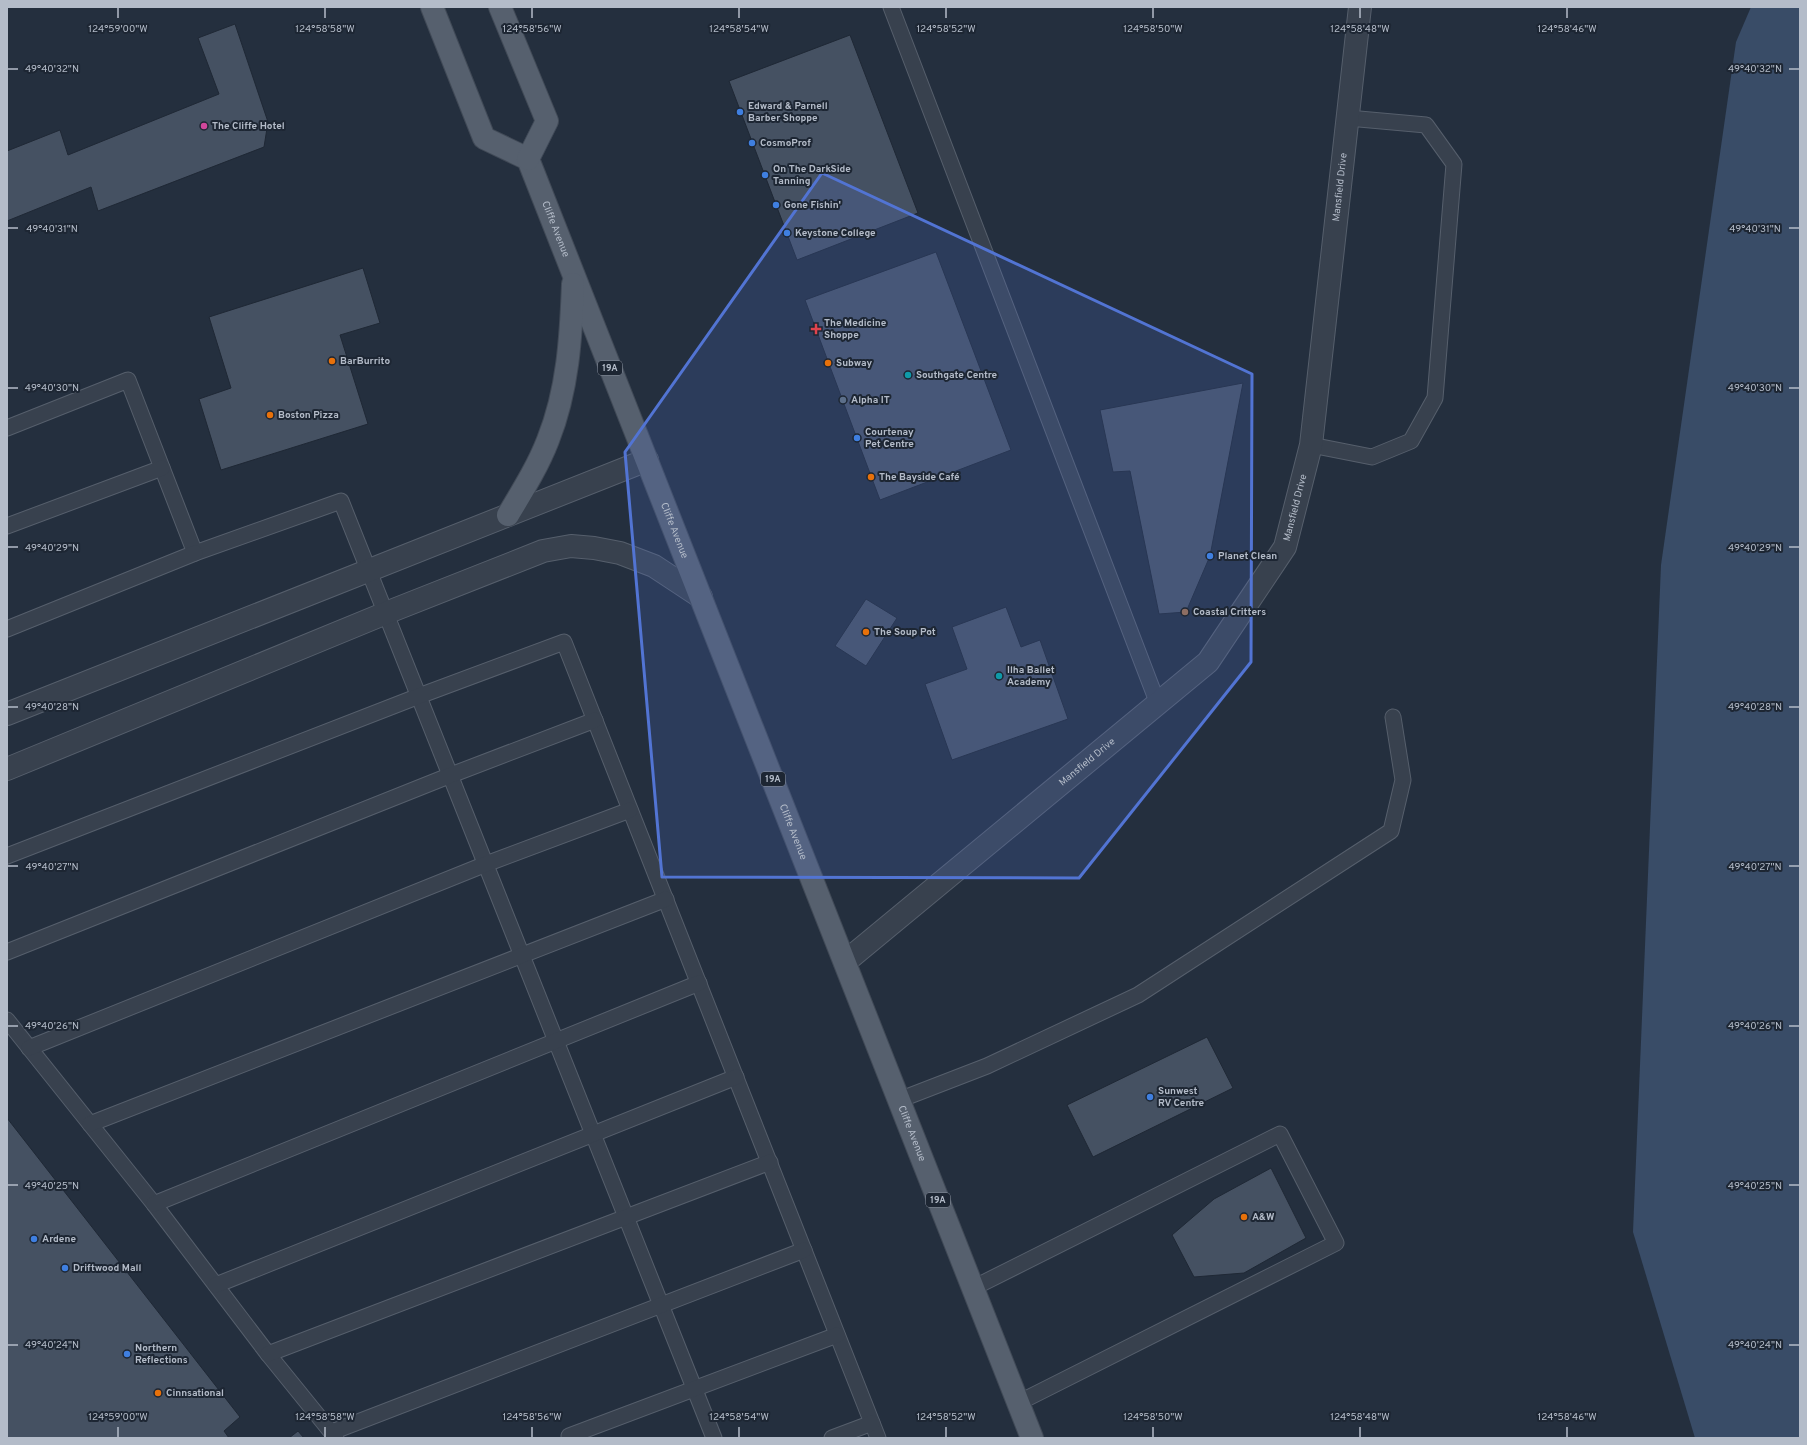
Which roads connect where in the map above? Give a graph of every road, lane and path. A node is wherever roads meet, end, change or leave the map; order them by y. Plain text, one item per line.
1 (432, 7) edge
2 (500, 7) edge
3 (892, 7) edge
4 (1360, 7) edge
5 (1348, 118) junction
6 (528, 159) junction
7 (574, 277) junction
8 (7, 428) edge
9 (1311, 445) junction
10 (646, 460) junction
11 (162, 468) junction
12 (508, 515) junction
13 (7, 526) edge
14 (195, 553) junction
15 (368, 570) junction
16 (701, 597) junction
17 (386, 613) junction
18 (7, 629) edge
19 (419, 696) junction
20 (1158, 704) junction
21 (7, 714) edge
22 (1393, 717) dead end
23 (595, 720) junction
24 (7, 769) edge
25 (450, 775) junction
26 (630, 810) junction
27 (7, 856) edge
28 (486, 864) junction
29 (666, 899) junction
30 (7, 952) edge
31 (522, 955) junction
32 (845, 962) junction
33 (699, 983) junction
34 (7, 1020) edge
35 (556, 1041) junction
36 (29, 1048) junction
37 (736, 1077) junction
38 (899, 1100) junction
39 (90, 1124) junction
40 (594, 1134) junction
41 (770, 1162) junction
42 (154, 1204) junction
43 (627, 1217) junction
44 (804, 1250) junction
45 (216, 1285) junction
46 (973, 1288) junction
47 (662, 1305) junction
48 (837, 1335) junction
49 (268, 1354) junction
50 (695, 1389) junction
51 (1018, 1403) junction
52 (872, 1422) junction
53 (334, 1435) edge
54 (567, 1437) edge
55 (714, 1438) edge
56 (832, 1438) edge
57 (878, 1438) edge
58 (1032, 1438) edge

1 - 6 main road
2 - 6 main road
3 - 20 lane
4 - 5 street, Mansfield Drive
5 - 9 street, Mansfield Drive
5 - 9 lane
6 - 7 main road, Cliffe Avenue / 19A
7 - 10 main road, Cliffe Avenue / 19A
7 - 12 main road
8 - 11 lane
9 - 20 street, Mansfield Drive
10 - 12 street
10 - 16 main road, Cliffe Avenue / 19A
11 - 13 lane
11 - 14 lane
12 - 15 street
14 - 15 lane
14 - 18 lane
15 - 17 lane
15 - 21 street
16 - 17 street
16 - 32 main road, Cliffe Avenue / 19A
17 - 19 lane
17 - 24 street
19 - 23 lane
19 - 25 lane
19 - 27 lane
20 - 32 street, Mansfield Drive
22 - 38 lane
23 - 25 lane
23 - 26 lane
25 - 28 lane
25 - 30 lane
26 - 28 lane
26 - 29 lane
28 - 31 lane
28 - 36 lane
29 - 31 lane
29 - 33 lane
31 - 35 lane
31 - 39 lane
32 - 38 main road, Cliffe Avenue / 19A
33 - 35 lane
33 - 37 lane
34 - 36 lane
35 - 40 lane
35 - 42 lane
36 - 39 lane
37 - 40 lane
37 - 41 lane
38 - 46 main road, Cliffe Avenue / 19A
39 - 42 lane
40 - 43 lane
40 - 45 lane
41 - 43 lane
41 - 44 lane
42 - 45 lane
43 - 47 lane
43 - 49 lane
44 - 47 lane
44 - 48 lane
45 - 49 lane
46 - 51 main road, Cliffe Avenue / 19A
46 - 51 lane
47 - 50 lane
47 - 53 lane
48 - 50 lane
48 - 52 lane
49 - 53 lane
50 - 54 lane
50 - 55 lane
51 - 58 main road, Cliffe Avenue / 19A
52 - 56 lane
52 - 57 lane

